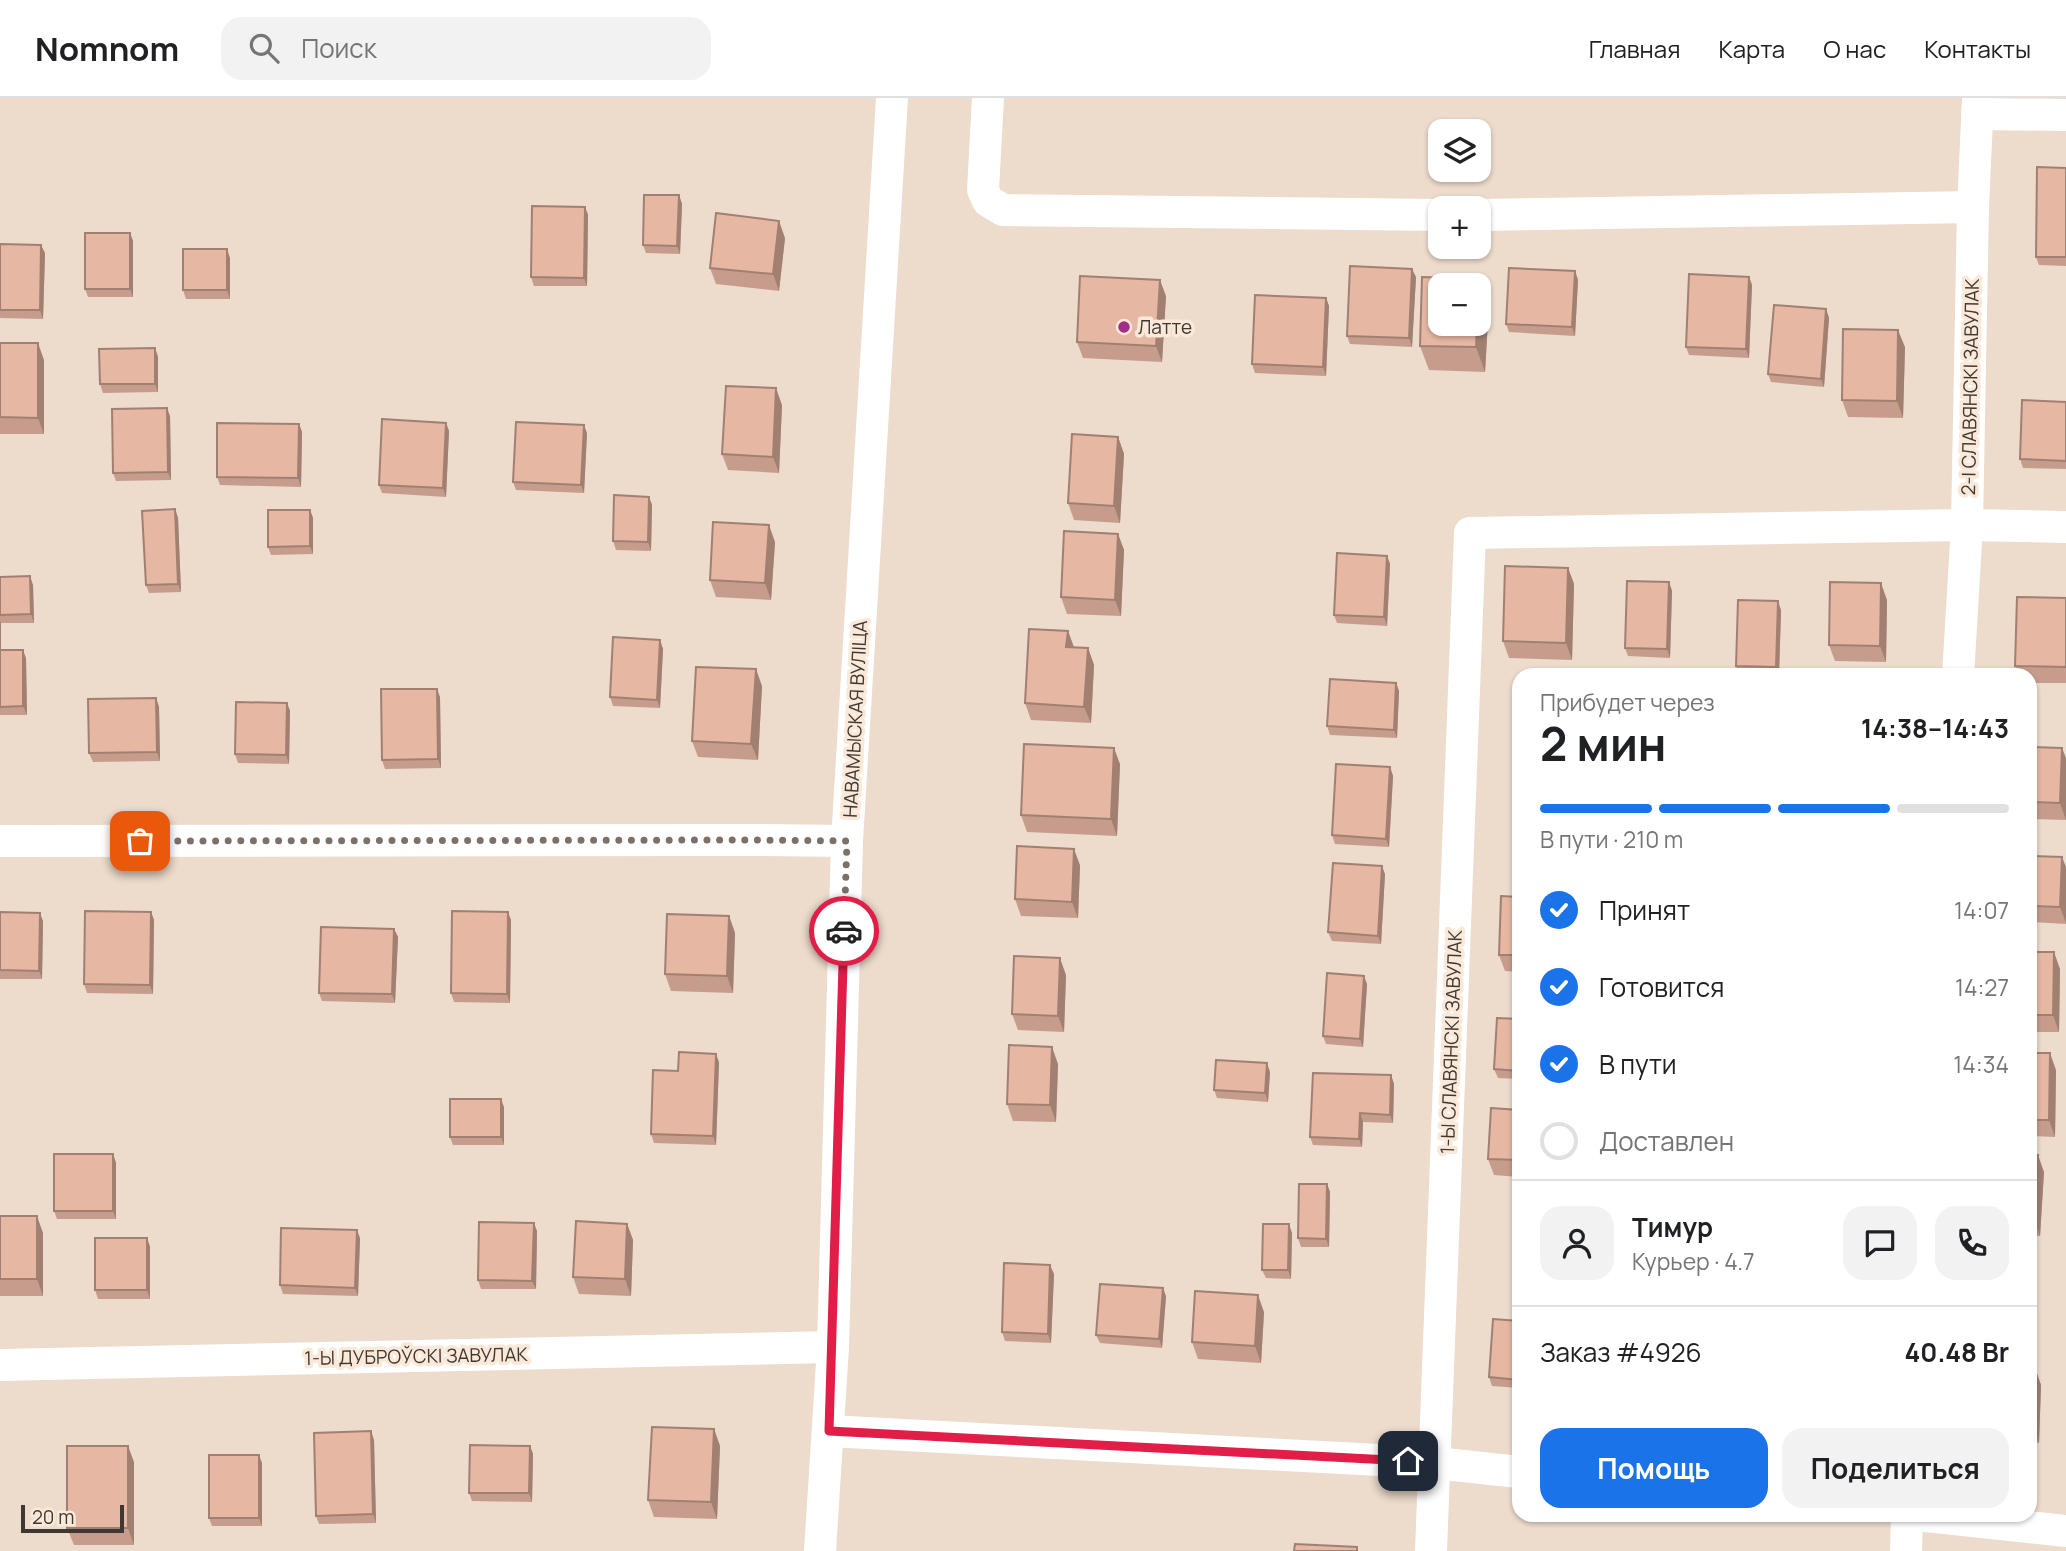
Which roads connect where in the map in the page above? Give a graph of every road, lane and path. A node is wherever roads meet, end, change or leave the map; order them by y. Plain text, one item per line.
1 (892, 98) edge
2 (988, 98) edge
3 (1978, 106) edge
4 (2066, 114) edge
5 (1973, 207) junction
6 (1428, 215) edge
7 (1491, 215) edge
8 (1968, 524) junction
9 (2066, 527) edge
10 (1959, 668) edge
11 (0, 841) edge
12 (847, 841) junction
13 (833, 1347) junction
14 (0, 1365) edge
15 (829, 1431) junction
16 (1435, 1463) junction
17 (1512, 1471) edge
18 (1907, 1522) edge
19 (1982, 1522) edge
20 (2066, 1531) edge
21 (820, 1551) edge
22 (1431, 1551) edge
23 (1906, 1551) edge

1 - 12 street, НАВАМЫСКАЯ ВУЛІЦА
2 - 6 street
3 - 4 street
3 - 5 street, 2-І СЛАВЯНСКІ ЗАВУЛАК
5 - 7 street
5 - 8 street, 2-І СЛАВЯНСКІ ЗАВУЛАК
8 - 9 street
8 - 10 street, 2-І СЛАВЯНСКІ ЗАВУЛАК
8 - 16 street, 1-Ы СЛАВЯНСКІ ЗАВУЛАК
11 - 12 street
12 - 13 street, НАВАМЫСКАЯ ВУЛІЦА
13 - 14 street, 1-Ы ДУБРОЎСКІ ЗАВУЛАК
13 - 15 street, НАВАМЫСКАЯ ВУЛІЦА
15 - 16 street
15 - 21 street, НАВАМЫСКАЯ ВУЛІЦА
16 - 17 street
16 - 22 street, 1-Ы СЛАВЯНСКІ ЗАВУЛАК
18 - 23 street
19 - 20 street

